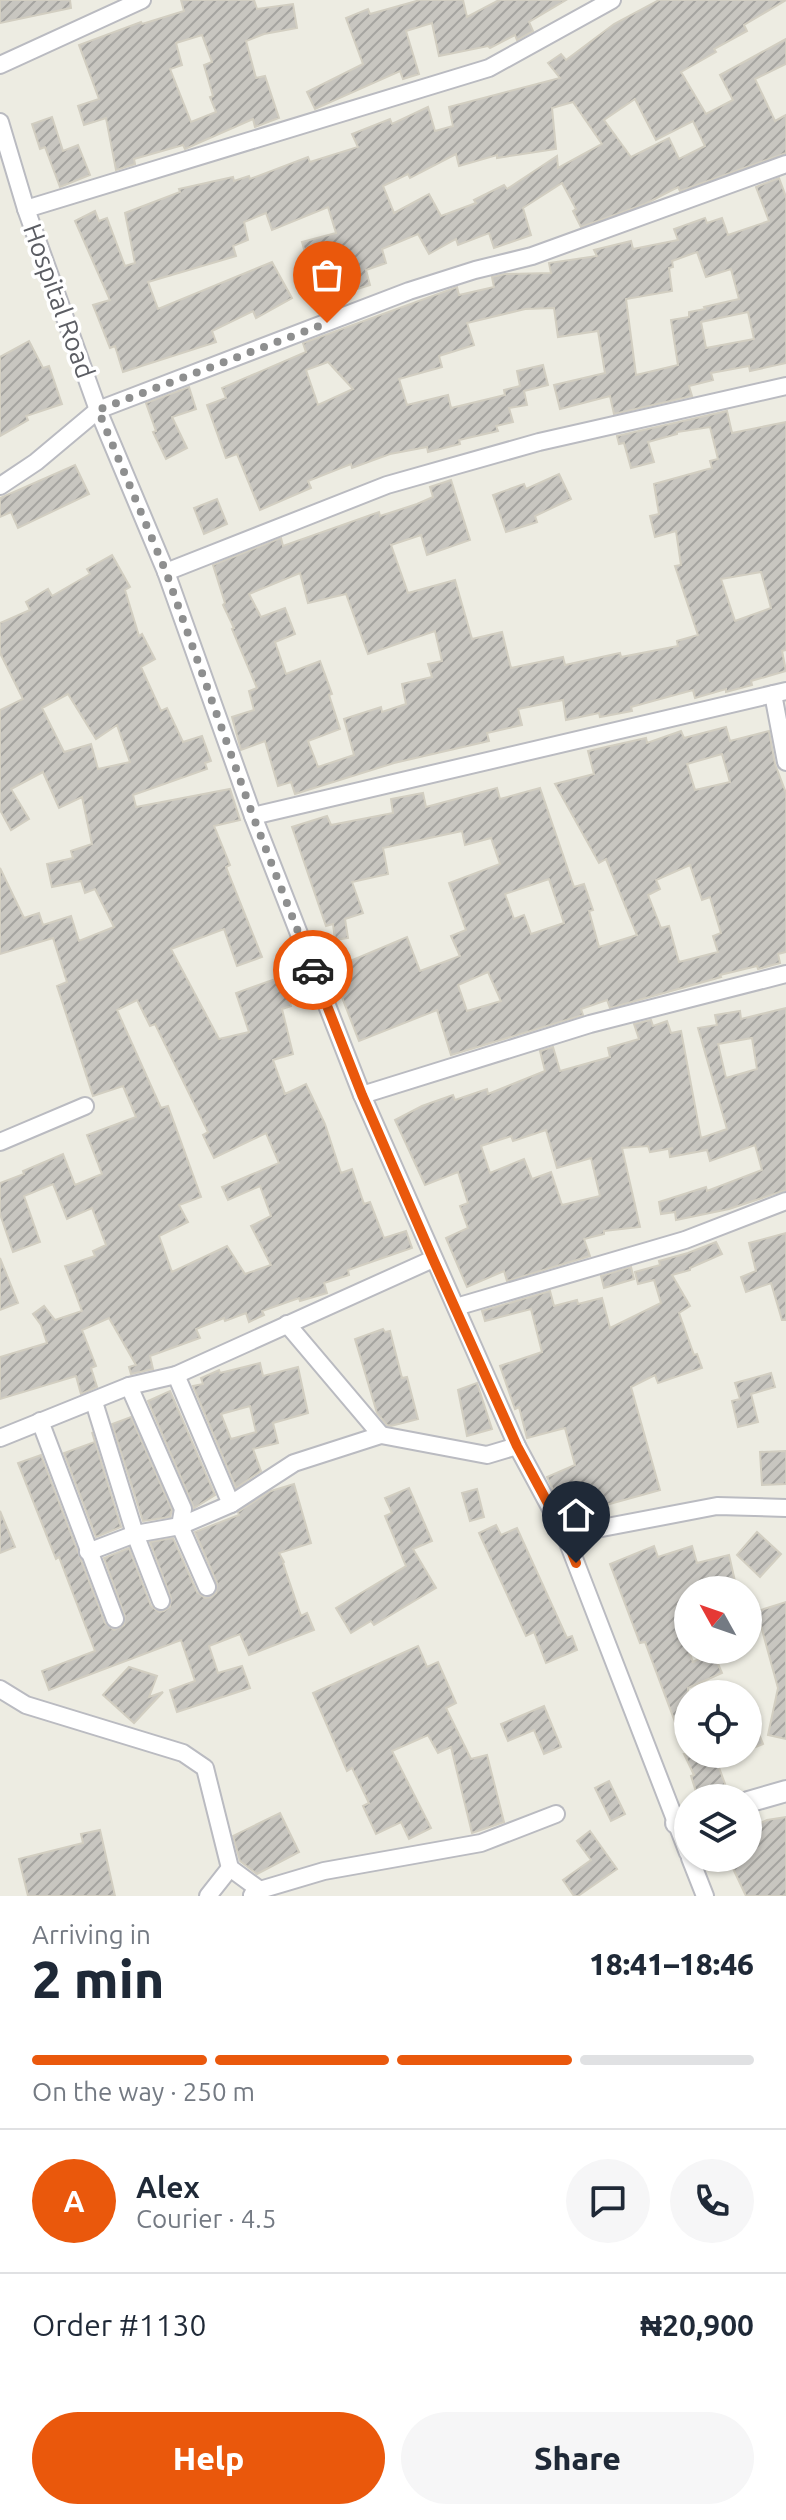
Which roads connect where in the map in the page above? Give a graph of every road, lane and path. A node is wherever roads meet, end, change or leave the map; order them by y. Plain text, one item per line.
1 (142, 0) edge
2 (612, 0) edge
3 (0, 65) edge
4 (0, 122) edge
5 (786, 164) edge
6 (26, 209) junction
7 (786, 386) edge
8 (98, 410) junction
9 (0, 486) edge
10 (166, 572) junction
11 (779, 693) edge
12 (786, 762) edge
13 (253, 816) junction
14 (786, 974) edge
15 (362, 1095) junction
16 (85, 1106) dead end
17 (0, 1142) edge
18 (786, 1201) edge
19 (433, 1259) junction
20 (456, 1307) junction
21 (287, 1324) junction
22 (176, 1375) junction
23 (129, 1386) junction
24 (94, 1402) junction
25 (40, 1421) junction
26 (381, 1435) junction
27 (0, 1438) edge
28 (517, 1446) junction
29 (231, 1504) junction
30 (786, 1508) edge
31 (180, 1526) junction
32 (135, 1534) junction
33 (565, 1535) junction
34 (88, 1552) junction
35 (207, 1587) dead end
36 (161, 1601) dead end
37 (115, 1619) dead end
38 (0, 1689) edge
39 (786, 1791) edge
40 (762, 1798) edge
41 (674, 1801) edge
42 (556, 1814) dead end
43 (230, 1868) junction
44 (696, 1872) edge
45 (255, 1893) edge
46 (208, 1896) edge
47 (705, 1896) edge

1 - 3 street
2 - 6 street
4 - 6 street, Hospital Road
5 - 8 street
6 - 8 street, Hospital Road
7 - 10 street
8 - 9 street
8 - 10 street, Hospital Road
10 - 13 street, Hospital Road
11 - 12 street
11 - 13 street
13 - 15 street, Hospital Road
14 - 15 street
15 - 19 street, Hospital Road
16 - 17 street
18 - 20 street
19 - 20 street, Hospital Road
19 - 21 street
20 - 28 street, Hospital Road
21 - 22 street
21 - 26 street
22 - 23 street
22 - 29 street
23 - 24 street
23 - 31 street
24 - 25 street
24 - 32 street
25 - 27 street
25 - 34 street
26 - 28 street
26 - 29 street
28 - 33 street, Hospital Road
29 - 31 street
30 - 33 street
31 - 32 street
31 - 35 street
32 - 34 street
32 - 36 street
33 - 41 street, Hospital Road
34 - 37 street
38 - 43 street
39 - 40 street
42 - 45 street
43 - 45 street
43 - 46 street
44 - 47 street, Hospital Road

